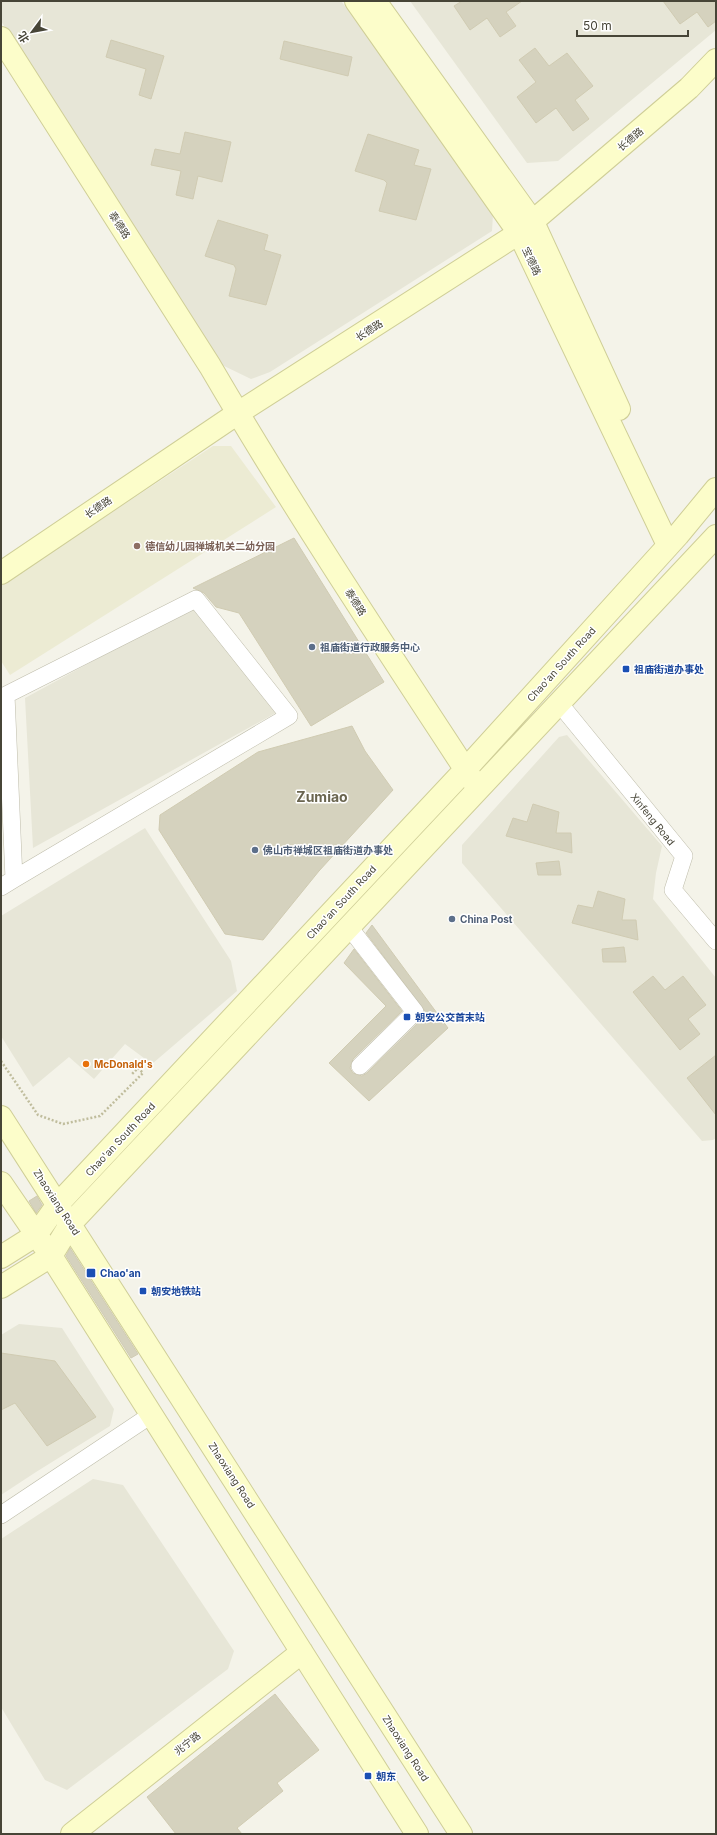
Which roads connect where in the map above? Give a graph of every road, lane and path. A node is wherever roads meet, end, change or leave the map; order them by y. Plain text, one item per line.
1 (356, 1) edge
2 (375, 1) edge
3 (1, 38) edge
4 (1, 56) edge
5 (716, 60) edge
6 (526, 228) junction
7 (238, 413) junction
8 (716, 489) edge
9 (716, 536) edge
10 (673, 540) junction
11 (1, 573) edge
12 (559, 703) junction
13 (466, 770) junction
14 (478, 789) junction
15 (8, 883) edge
16 (349, 927) junction
17 (716, 941) edge
18 (1, 1061) edge
19 (360, 1066) dead end
20 (131, 1075) dead end
21 (1, 1117) edge
22 (1, 1183) edge
23 (58, 1204) junction
24 (71, 1223) junction
25 (36, 1235) junction
26 (51, 1256) junction
27 (1, 1257) edge
28 (1, 1287) edge
29 (151, 1415) junction
30 (1, 1515) edge
31 (302, 1652) junction
32 (72, 1834) edge
33 (417, 1834) edge
34 (461, 1834) edge

1 - 6 main road, 宝德路
2 - 6 main road, 宝德路
3 - 7 main road, 泰德路
4 - 7 main road, 泰德路
5 - 6 main road, 长德路
6 - 7 main road, 长德路
6 - 10 main road, 宝德路
7 - 11 main road, 长德路
7 - 13 main road, 泰德路
8 - 10 main road, Chao'an South Road
9 - 12 main road
10 - 13 main road, Chao'an South Road
12 - 14 main road
12 - 17 street, Xinfeng Road
13 - 14 main road, 泰德路
13 - 23 main road, Chao'an South Road
14 - 16 main road
15 - 15 street
16 - 19 street
16 - 24 main road
18 - 20 path
21 - 23 main road, Zhaoxiang Road
22 - 25 main road
23 - 24 main road, Zhaoxiang Road
23 - 25 main road, Chao'an South Road
24 - 26 main road
24 - 34 main road, Zhaoxiang Road
25 - 26 main road
25 - 27 main road
26 - 28 main road
26 - 29 main road
29 - 30 street
29 - 31 main road
31 - 32 main road, 兆宁路
31 - 33 main road

